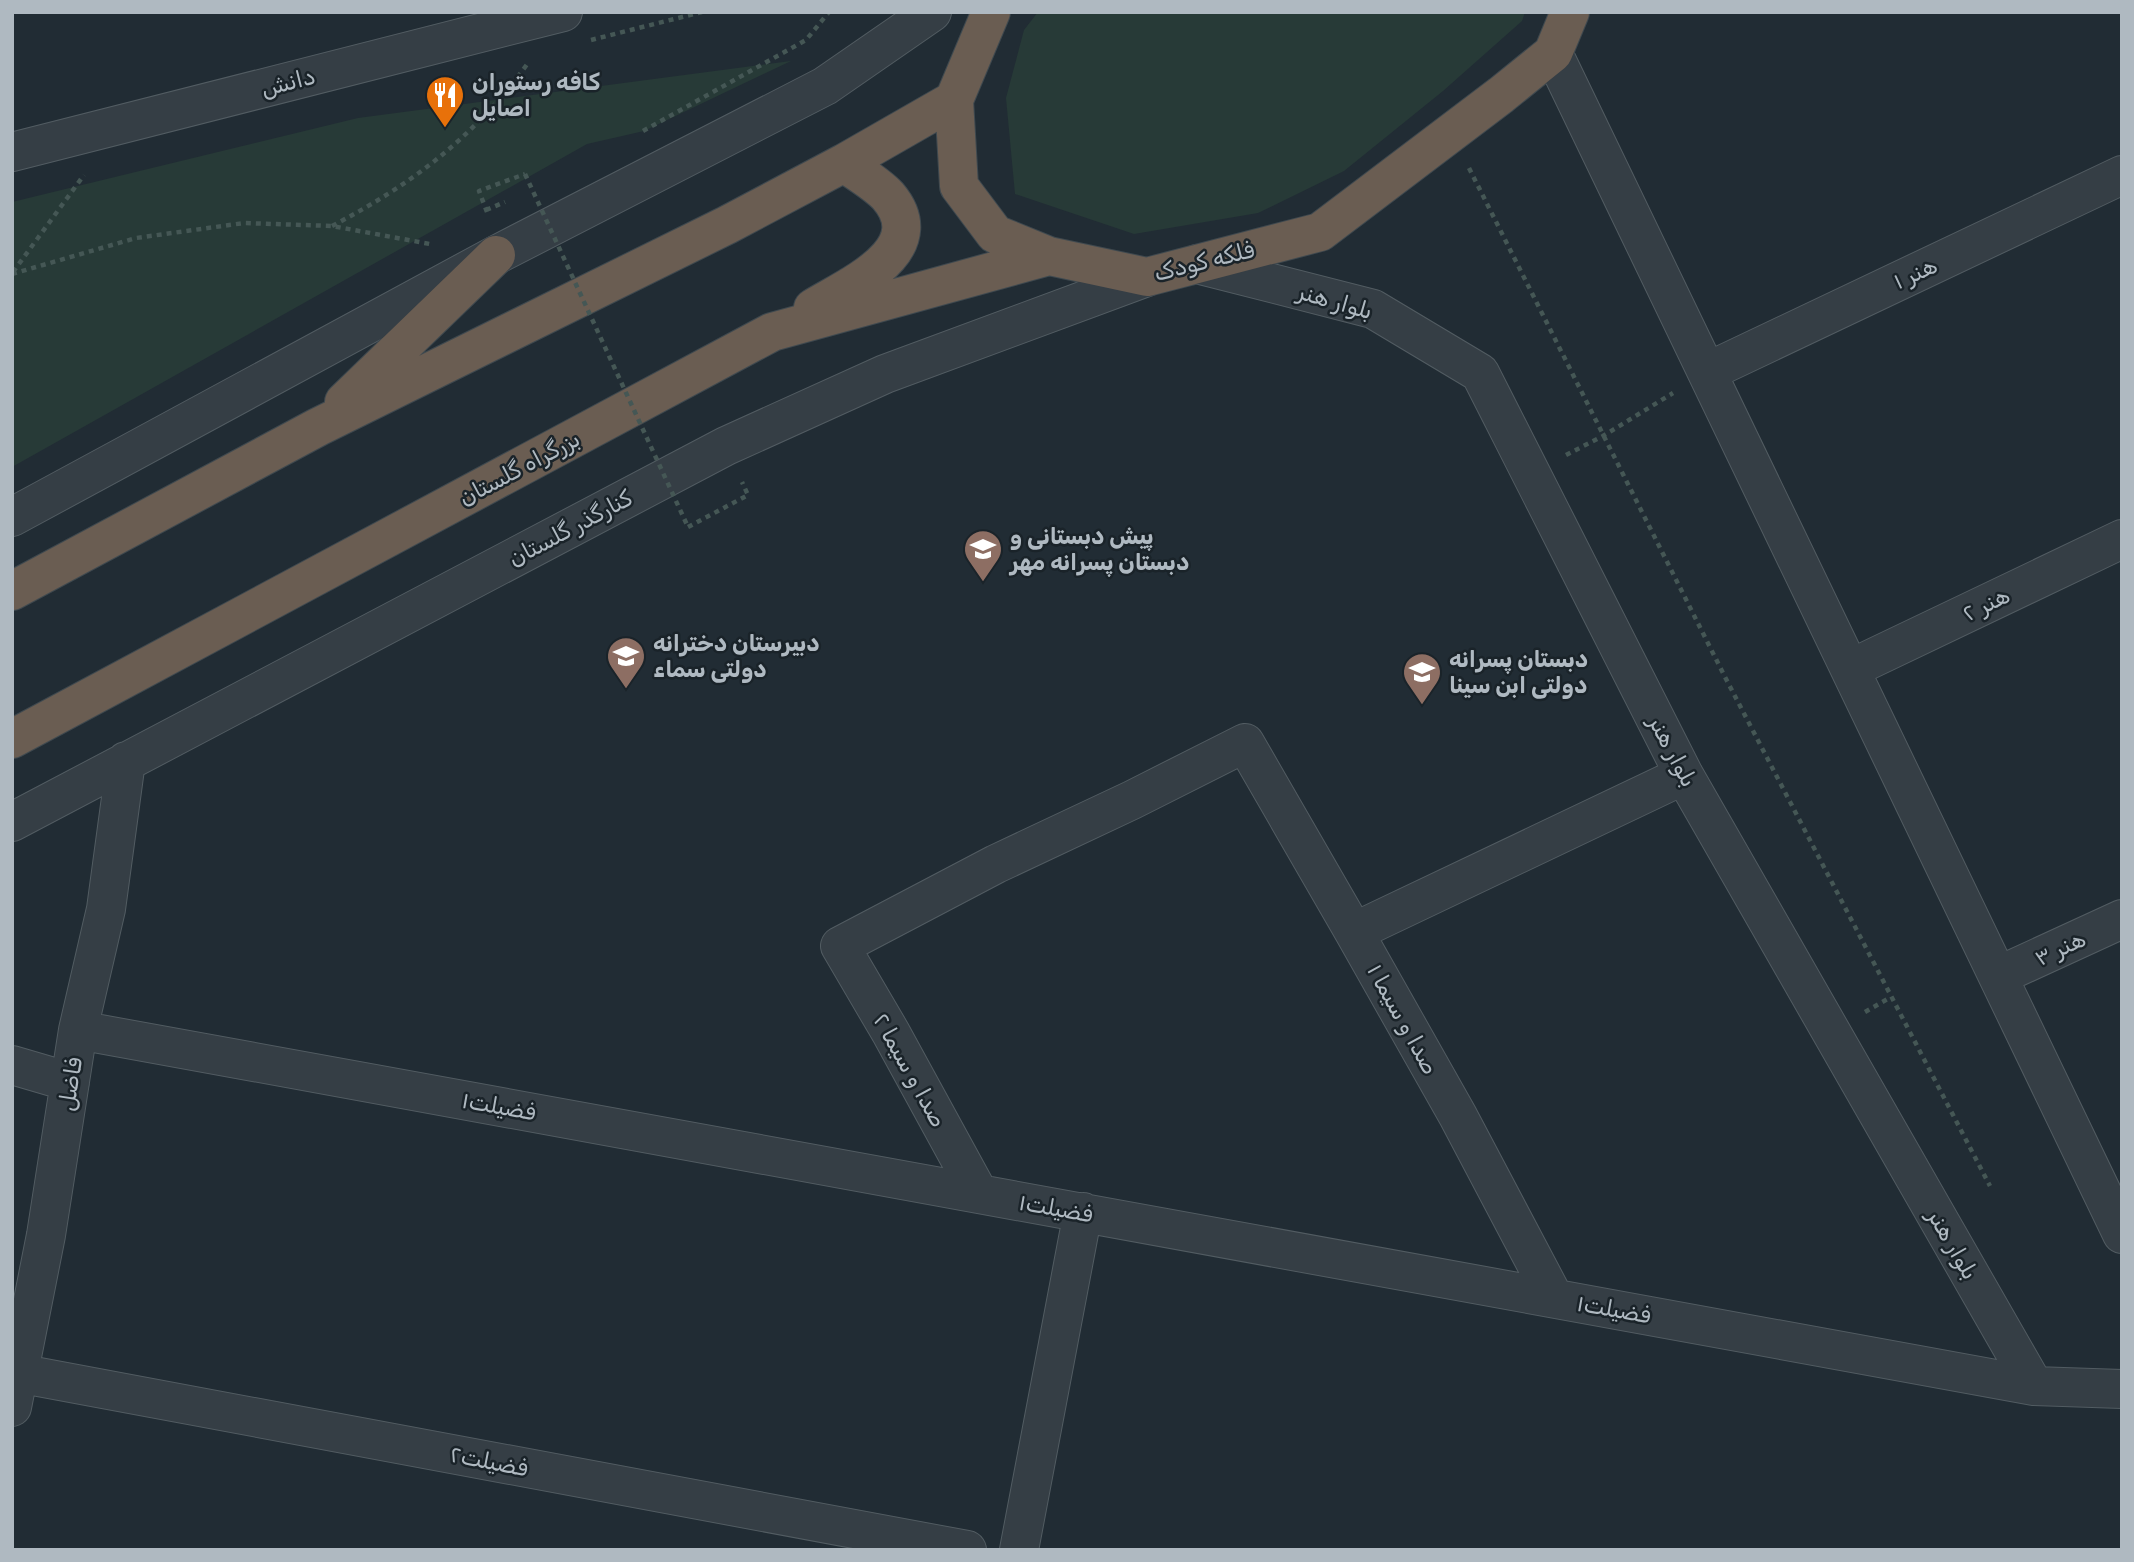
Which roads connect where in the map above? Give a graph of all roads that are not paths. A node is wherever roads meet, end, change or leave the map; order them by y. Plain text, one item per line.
1 (563, 12) edge
2 (932, 12) edge
3 (991, 12) edge
4 (1570, 12) edge
5 (1553, 53) junction
6 (954, 100) junction
7 (12, 152) edge
8 (844, 163) junction
9 (2122, 175) edge
10 (496, 255) junction
11 (1049, 256) junction
12 (1197, 264) junction
13 (1147, 277) junction
14 (772, 332) junction
15 (1707, 372) junction
16 (318, 427) junction
17 (12, 517) edge
18 (2122, 539) edge
19 (12, 591) edge
20 (1850, 668) junction
21 (12, 739) edge
22 (126, 761) junction
23 (1684, 775) junction
24 (12, 822) edge
25 (2122, 919) edge
26 (1354, 932) junction
27 (840, 946) joint
28 (1998, 976) junction
29 (78, 1030) junction
30 (12, 1065) edge
31 (70, 1082) junction
32 (979, 1194) junction
33 (1083, 1212) junction
34 (2122, 1234) edge
35 (1554, 1298) junction
36 (15, 1384) edge
37 (2034, 1386) junction
38 (2122, 1389) edge
39 (967, 1550) edge
40 (1019, 1550) edge

1 - 7 street, دانش
2 - 10 street
3 - 6 highway, فلکه کودک
4 - 5 highway, فلکه کودک
5 - 12 highway, فلکه کودک
5 - 15 street
6 - 8 highway
6 - 11 highway, فلکه کودک
8 - 14 highway
8 - 16 highway
9 - 15 street, هنر ۱
10 - 16 highway
10 - 17 street
11 - 13 highway, فلکه کودک
11 - 14 highway, بزرگراه گلستان
12 - 13 highway, فلکه کودک
12 - 23 street, بلوار هنر
13 - 22 street, کنارگذر گلستان
14 - 21 highway, بزرگراه گلستان
15 - 20 street
16 - 19 highway
18 - 20 street, هنر ۲
20 - 28 street
22 - 24 street, کنارگذر گلستان
22 - 29 street, فاضل
23 - 26 street
23 - 37 street, بلوار هنر
25 - 28 street, هنر ۳
26 - 27 street, صدا و سیما ۱
26 - 35 street, صدا و سیما ۱
27 - 32 street, صدا و سیما ۲
28 - 34 street
29 - 31 street, فاضل
29 - 32 street, فضیلت۱
30 - 31 street
31 - 36 street, فاضل
32 - 33 street, فضیلت۱
33 - 35 street, فضیلت۱
33 - 40 street
35 - 37 street, فضیلت۱
36 - 39 street, فضیلت۲
37 - 38 street, فضیلت۱

